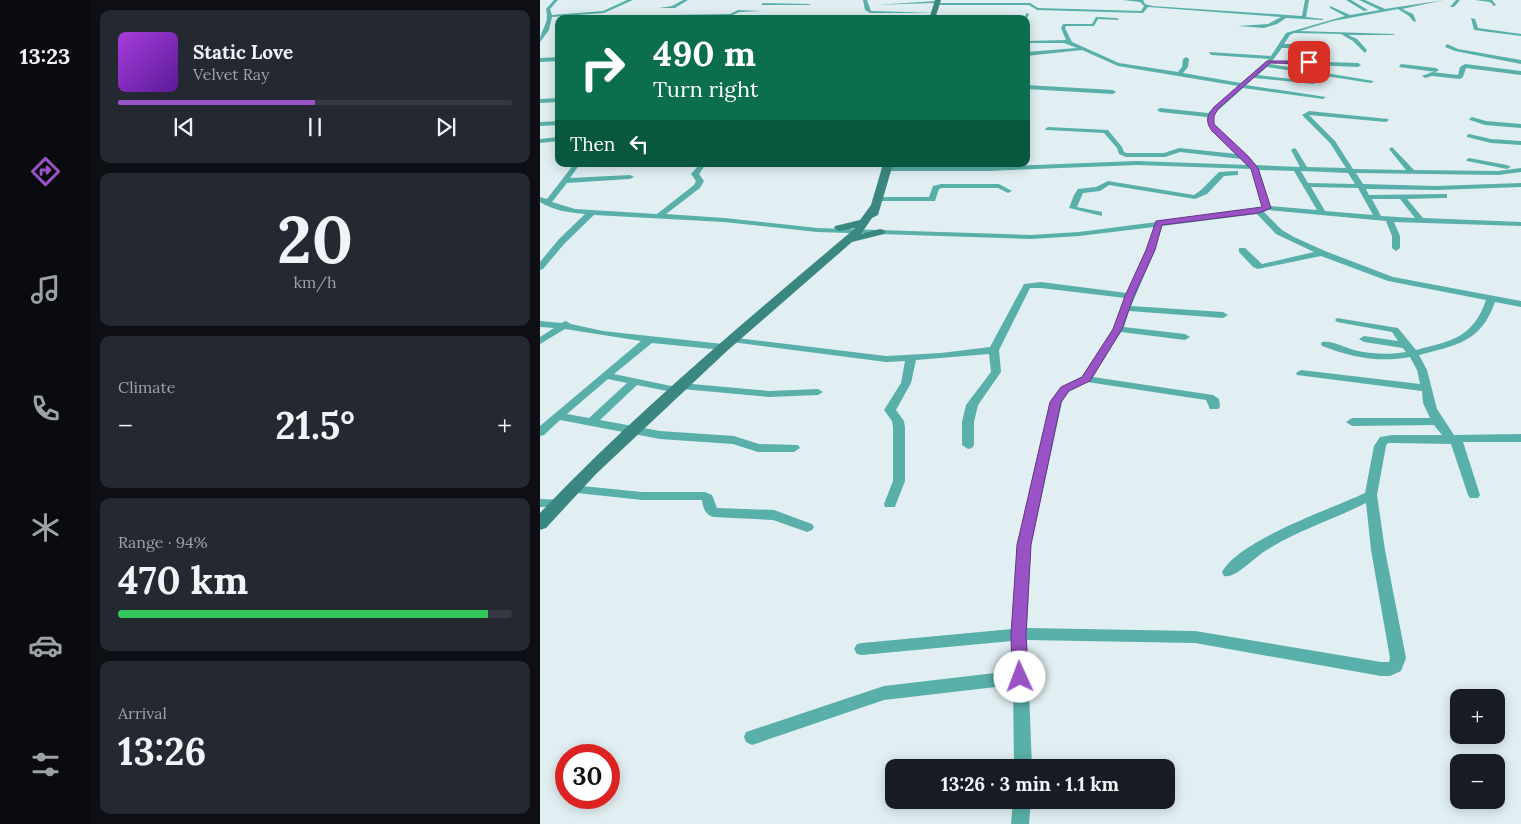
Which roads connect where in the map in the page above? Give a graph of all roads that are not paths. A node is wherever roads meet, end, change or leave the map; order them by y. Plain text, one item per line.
1 (556, 0) edge
2 (631, 0) edge
3 (686, 0) edge
4 (865, 0) edge
5 (1125, 0) edge
6 (1143, 0) edge
7 (1307, 0) edge
8 (1348, 0) edge
9 (1361, 0) edge
10 (1408, 0) edge
11 (1442, 0) edge
12 (1458, 0) edge
13 (1477, 0) edge
14 (908, 1) edge
15 (1433, 1) edge
16 (764, 2) edge
17 (937, 2) edge
18 (1200, 2) dead end
19 (1055, 3) dead end
20 (1032, 4) junction
21 (809, 5) dead end
22 (876, 5) dead end
23 (1421, 5) junction
24 (1494, 5) dead end
25 (1146, 6) junction
26 (1452, 6) dead end
27 (1332, 7) dead end
28 (661, 8) dead end
29 (1197, 9) junction
30 (1400, 9) junction
31 (760, 10) junction
32 (1386, 11) junction
33 (540, 13) edge
34 (1371, 13) junction
35 (550, 14) junction
36 (690, 15) edge
37 (731, 15) edge
38 (731, 15) edge
39 (758, 15) edge
40 (907, 15) edge
41 (933, 15) edge
42 (1285, 16) junction
43 (1349, 17) junction
44 (1304, 18) junction
45 (1117, 19) dead end
46 (1473, 19) dead end
47 (1332, 20) junction
48 (555, 22) edge
49 (1414, 22) dead end
50 (550, 23) junction
51 (1496, 23) dead end
52 (1094, 25) junction
53 (1103, 26) dead end
54 (1240, 26) dead end
55 (1493, 31) junction
56 (552, 32) dead end
57 (1291, 32) junction
58 (1342, 33) junction
59 (1393, 34) dead end
60 (1521, 34) edge
61 (542, 37) edge
62 (1030, 42) edge
63 (1070, 42) junction
64 (1281, 46) junction
65 (1323, 46) dead end
66 (1447, 46) dead end
67 (1084, 49) junction
68 (1365, 51) dead end
69 (1210, 53) dead end
70 (1030, 54) edge
71 (555, 59) edge
72 (1186, 59) dead end
73 (540, 60) edge
74 (1269, 62) junction
75 (1521, 62) edge
76 (1358, 65) dead end
77 (1401, 66) dead end
78 (1462, 72) junction
79 (1521, 73) edge
80 (1180, 74) junction
81 (1254, 76) junction
82 (1425, 76) dead end
83 (1371, 81) dead end
84 (1314, 82) dead end
85 (1242, 86) junction
86 (1030, 87) edge
87 (1112, 92) dead end
88 (1323, 97) dead end
89 (555, 100) edge
90 (540, 101) edge
91 (1160, 110) dead end
92 (1210, 116) junction
93 (1472, 118) dead end
94 (1386, 120) dead end
95 (555, 123) edge
96 (540, 124) edge
97 (1521, 126) edge
98 (1048, 129) dead end
99 (1469, 136) dead end
100 (555, 140) edge
101 (540, 141) edge
102 (1521, 143) edge
103 (1392, 149) dead end
104 (1294, 150) dead end
105 (1246, 157) junction
106 (1470, 160) dead end
107 (575, 167) edge
108 (701, 167) edge
109 (887, 167) edge
110 (920, 167) edge
111 (1296, 169) junction
112 (1305, 169) junction
113 (1351, 170) junction
114 (1521, 170) edge
115 (1256, 171) junction
116 (1412, 172) junction
117 (630, 177) dead end
118 (563, 181) junction
119 (1306, 185) junction
120 (1521, 185) edge
121 (1361, 186) junction
122 (1436, 188) junction
123 (1008, 191) dead end
124 (1521, 193) edge
125 (1443, 196) junction
126 (1367, 197) junction
127 (1402, 197) junction
128 (543, 202) edge
129 (875, 203) junction
130 (1263, 209) junction
131 (592, 212) junction
132 (1322, 212) junction
133 (1099, 214) dead end
134 (659, 216) junction
135 (1378, 218) junction
136 (1389, 219) junction
137 (1421, 220) junction
138 (1159, 223) junction
139 (1521, 224) edge
140 (838, 229) junction
141 (860, 231) junction
142 (880, 231) junction
143 (1396, 248) dead end
144 (1242, 250) dead end
145 (1322, 253) junction
146 (540, 267) edge
147 (1491, 299) junction
148 (1128, 302) junction
149 (1521, 304) edge
150 (1223, 315) dead end
151 (1340, 320) dead end
152 (540, 324) edge
153 (566, 324) junction
154 (1118, 329) junction
155 (1185, 337) dead end
156 (650, 339) junction
157 (1364, 339) dead end
158 (540, 341) edge
159 (728, 343) junction
160 (1326, 344) dead end
161 (1406, 346) junction
162 (994, 350) junction
163 (1414, 355) junction
164 (911, 358) junction
165 (1301, 373) dead end
166 (605, 375) junction
167 (1086, 379) junction
168 (635, 381) junction
169 (679, 388) junction
170 (1427, 388) junction
171 (818, 392) dead end
172 (1214, 407) dead end
173 (558, 416) junction
174 (1436, 421) junction
175 (1352, 422) dead end
176 (590, 423) junction
177 (634, 430) junction
178 (540, 432) edge
179 (1521, 438) edge
180 (1454, 440) junction
181 (968, 445) dead end
182 (794, 448) dead end
183 (572, 489) junction
184 (1371, 495) junction
185 (1474, 495) dead end
186 (540, 503) edge
187 (559, 503) junction
188 (890, 504) dead end
189 (540, 524) edge
190 (807, 527) dead end
191 (1229, 572) dead end
192 (1019, 634) junction
193 (862, 650) dead end
194 (1020, 677) junction
195 (752, 737) dead end
196 (1023, 759) edge
197 (1021, 809) edge
198 (1020, 824) edge

1 - 35 street
2 - 35 street
3 - 28 street
4 - 40 street
5 - 6 street
6 - 25 street
7 - 44 street
8 - 34 street
9 - 32 street
10 - 23 street
11 - 15 street
12 - 26 street
13 - 24 street
14 - 17 street
14 - 22 street
15 - 23 street
16 - 21 street
16 - 31 street
17 - 20 street
17 - 41 main road
18 - 29 street
19 - 20 street
20 - 25 street
23 - 30 street
25 - 29 street
27 - 43 street
29 - 42 street
30 - 32 street
30 - 49 street
31 - 37 street
31 - 39 street
32 - 34 street
33 - 35 street
34 - 43 street
35 - 50 street
36 - 38 street
42 - 44 street
42 - 54 street
43 - 47 street
44 - 47 street
45 - 52 street
46 - 55 street
47 - 57 street
48 - 50 street
50 - 61 street
51 - 55 street
52 - 53 street
52 - 63 street
55 - 60 street
56 - 61 street
57 - 58 street
57 - 64 street
58 - 59 street
58 - 68 street
62 - 63 street
63 - 67 street
64 - 65 street
64 - 74 street
66 - 75 street
67 - 70 street
67 - 80 street
69 - 74 street
71 - 73 street
72 - 80 street
74 - 76 street
74 - 81 street
74 - 83 street
77 - 78 street
78 - 79 street
78 - 82 street
80 - 85 street
81 - 84 street
81 - 85 street
85 - 88 street
85 - 92 street
86 - 87 street
89 - 90 street
91 - 92 street
92 - 105 street
93 - 97 street
94 - 113 street
95 - 96 street
98 - 105 street
99 - 102 street
100 - 101 street
103 - 116 street
104 - 112 street
105 - 115 street
106 - 114 street
107 - 118 street
108 - 134 street
109 - 129 main road
110 - 115 street
111 - 112 street
111 - 115 street
111 - 119 street
112 - 113 street
113 - 116 street
113 - 121 street
114 - 116 street
115 - 130 street
115 - 133 street
117 - 118 street
118 - 128 street
119 - 121 street
119 - 132 street
120 - 122 street
121 - 122 street
121 - 126 street
122 - 125 street
123 - 129 street
124 - 125 street
125 - 127 street
126 - 127 street
126 - 135 street
127 - 137 street
128 - 131 street
129 - 141 main road
130 - 132 street
130 - 138 street
130 - 145 street
131 - 134 street
131 - 146 street
132 - 135 street
134 - 140 street
135 - 136 street
136 - 137 street
136 - 143 street
137 - 139 street
138 - 142 street
138 - 148 street
140 - 141 main road
140 - 141 main road
141 - 142 main road
141 - 142 main road
141 - 159 main road
144 - 145 street
145 - 147 street
147 - 149 street
147 - 163 street
148 - 150 street
148 - 154 street
148 - 162 street
151 - 161 street
152 - 153 street
153 - 156 street
153 - 158 street
154 - 155 street
154 - 167 street
156 - 159 street
156 - 166 street
157 - 161 street
159 - 164 street
159 - 169 main road
160 - 163 street
161 - 163 street
162 - 164 street
162 - 181 street
163 - 170 street
164 - 188 street
165 - 170 street
166 - 168 street
166 - 173 street
167 - 172 street
167 - 192 street
168 - 169 street
168 - 176 street
169 - 171 street
169 - 177 main road
170 - 174 street
173 - 176 street
173 - 178 street
174 - 175 street
174 - 180 street
176 - 177 street
177 - 182 street
177 - 183 main road
179 - 180 street
180 - 184 street
180 - 185 street
183 - 187 main road
183 - 190 street
184 - 191 street
184 - 192 street
186 - 187 street
187 - 189 main road
192 - 193 street
192 - 194 street
194 - 195 street
194 - 196 street
197 - 198 street

